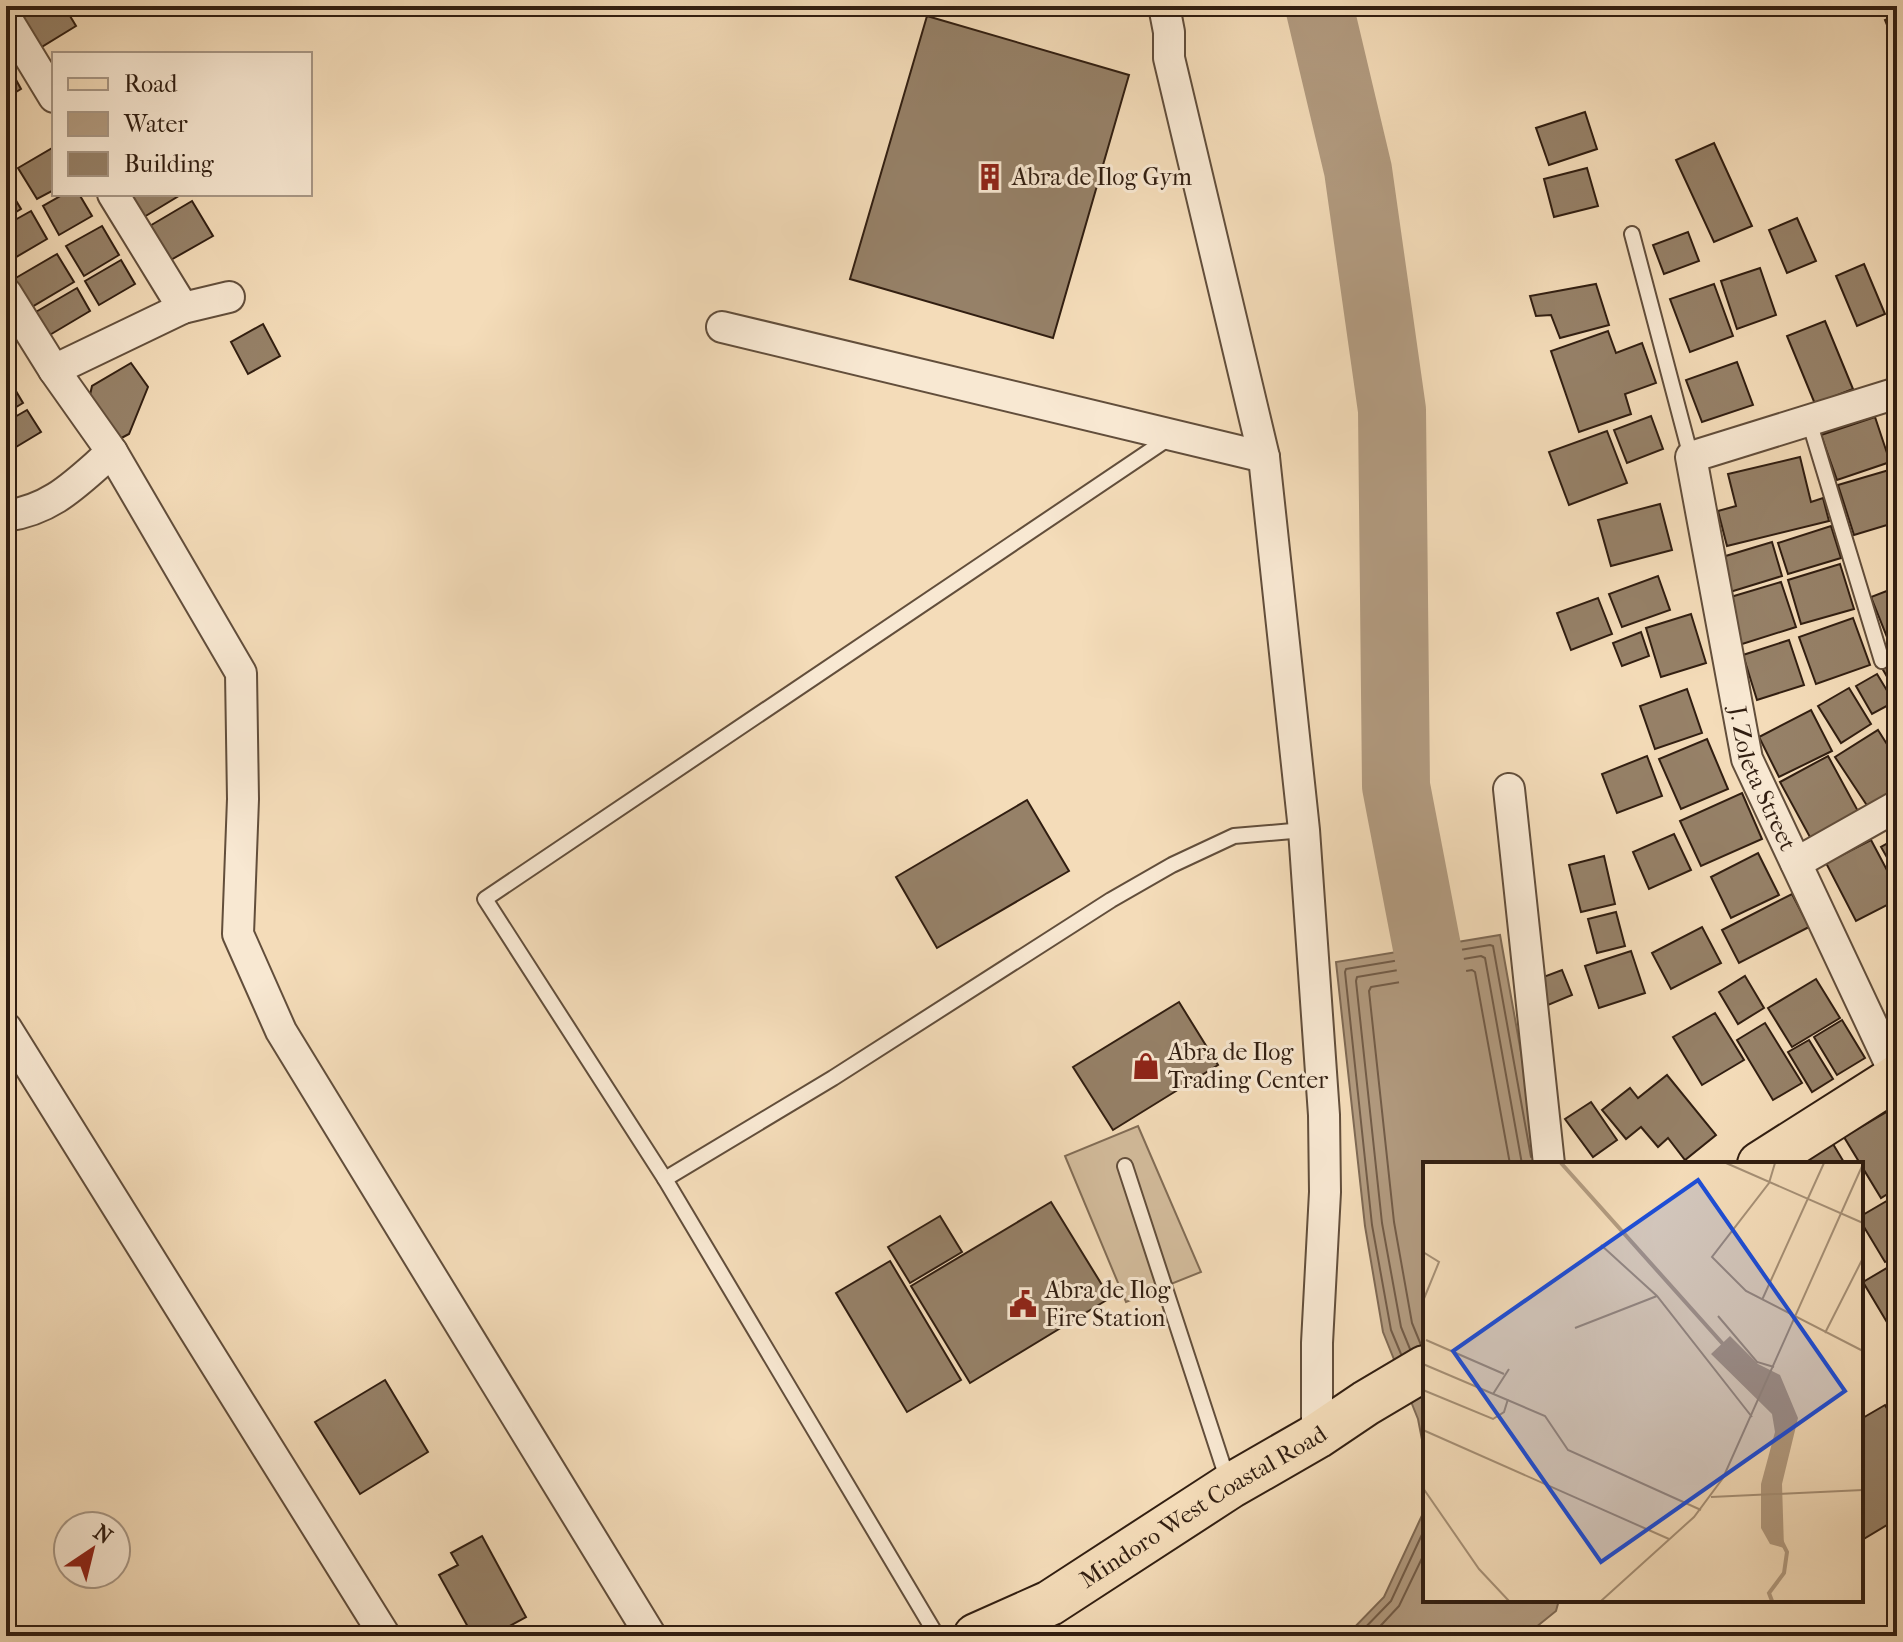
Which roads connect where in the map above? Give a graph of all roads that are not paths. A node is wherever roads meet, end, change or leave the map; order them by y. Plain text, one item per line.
1 (1164, 6) edge
2 (6, 18) edge
3 (52, 94) edge
4 (114, 196) edge
5 (1632, 234) dead end
6 (6, 293) edge
7 (229, 297) dead end
8 (183, 308) junction
9 (722, 327) dead end
10 (54, 370) junction
11 (1897, 393) edge
12 (1809, 421) junction
13 (1172, 436) junction
14 (112, 452) junction
15 (1264, 457) junction
16 (1691, 457) junction
17 (6, 516) edge
18 (1882, 661) dead end
19 (1509, 789) dead end
20 (1897, 806) edge
21 (1304, 830) junction
22 (1796, 863) junction
23 (6, 1028) edge
24 (1897, 1077) edge
25 (1549, 1162) edge
26 (1763, 1162) edge
27 (1125, 1166) dead end
28 (665, 1179) junction
29 (1423, 1369) edge
30 (1317, 1436) junction
31 (1230, 1486) junction
32 (385, 1636) edge
33 (651, 1636) edge
34 (937, 1636) edge
35 (976, 1636) edge

1 - 15 street
2 - 3 street
4 - 8 street
5 - 16 lane
6 - 10 street
7 - 8 street
8 - 10 street
9 - 13 street
10 - 14 street
11 - 12 street
12 - 16 street
12 - 18 lane
13 - 15 street
13 - 28 lane
14 - 17 street
14 - 33 street
15 - 21 street
16 - 22 street, J. Zoleta Street
19 - 25 street
20 - 22 street
21 - 28 lane
21 - 30 street
22 - 24 street, J. Zoleta Street
23 - 32 street
24 - 26 main road
27 - 31 lane
28 - 34 lane
29 - 30 main road, Mindoro West Coastal Road
30 - 31 main road, Mindoro West Coastal Road
31 - 35 main road, Mindoro West Coastal Road

